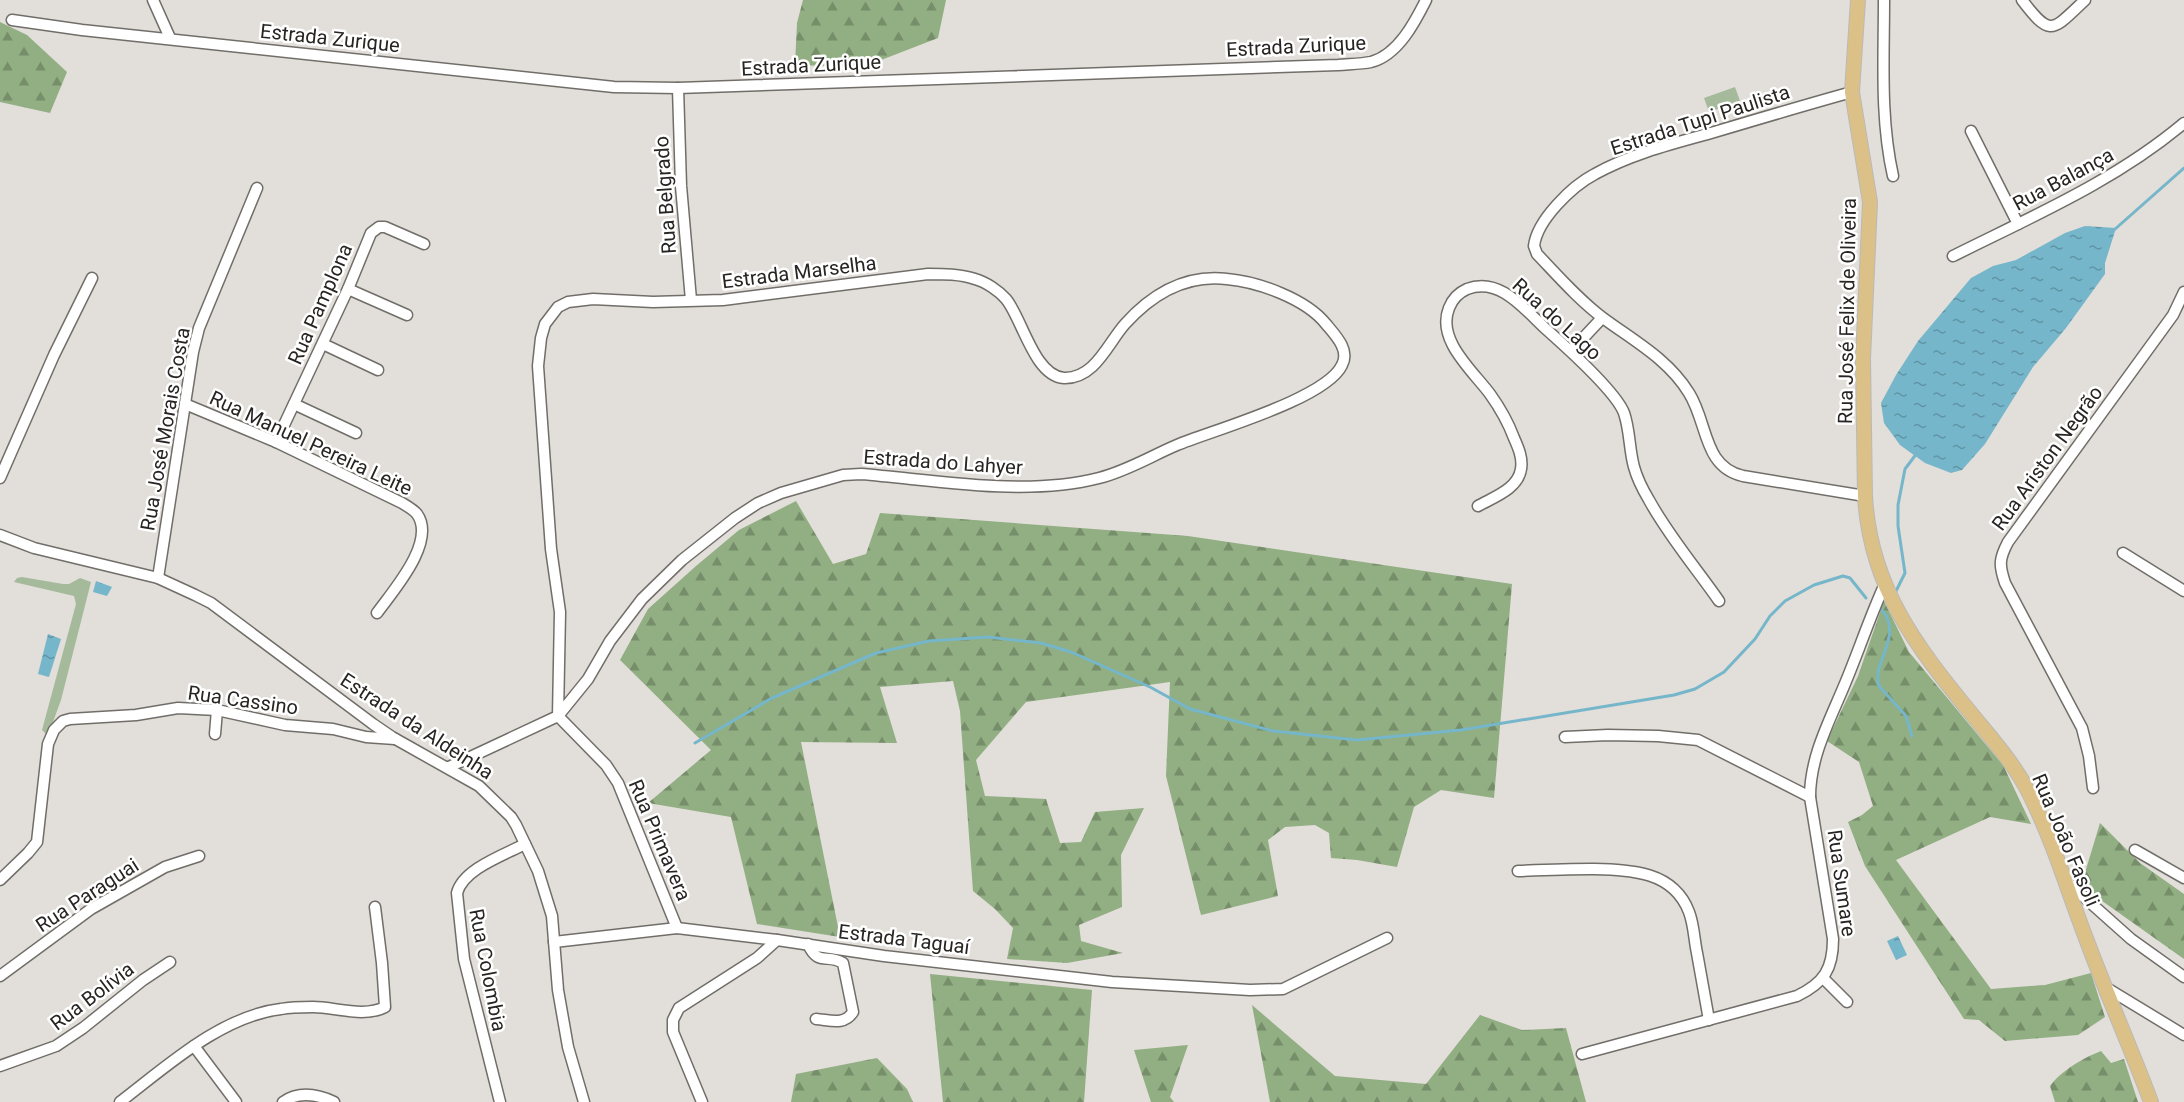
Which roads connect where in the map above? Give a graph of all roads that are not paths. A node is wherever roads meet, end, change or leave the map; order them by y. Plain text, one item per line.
1 (153, 0) edge
2 (1426, 0) edge
3 (1857, 0) edge
4 (1884, 0) edge
5 (2022, 0) edge
6 (2085, 0) edge
7 (12, 20) dead end
8 (170, 39) junction
9 (678, 88) junction
10 (1852, 92) junction
11 (2184, 123) edge
12 (1971, 130) dead end
13 (1893, 176) dead end
14 (257, 188) dead end
15 (2018, 224) junction
16 (424, 244) dead end
17 (1953, 256) dead end
18 (92, 278) dead end
19 (348, 289) junction
20 (2184, 292) edge
21 (691, 300) junction
22 (407, 315) dead end
23 (1602, 318) junction
24 (323, 344) junction
25 (1571, 351) junction
26 (1345, 353) joint
27 (378, 370) dead end
28 (185, 404) junction
29 (294, 404) junction
30 (356, 433) dead end
31 (276, 442) junction
32 (0, 478) edge
33 (1865, 496) junction
34 (1478, 506) dead end
35 (0, 535) edge
36 (2123, 553) dead end
37 (158, 578) junction
38 (1884, 586) junction
39 (2184, 591) edge
40 (1719, 601) dead end
41 (377, 613) dead end
42 (217, 710) junction
43 (558, 716) junction
44 (215, 734) dead end
45 (1564, 737) dead end
46 (396, 739) junction
47 (449, 767) junction
48 (2093, 788) dead end
49 (1810, 797) junction
50 (525, 844) junction
51 (2135, 850) dead end
52 (199, 856) dead end
53 (1518, 871) dead end
54 (2062, 877) junction
55 (2184, 878) edge
56 (0, 880) edge
57 (375, 907) dead end
58 (677, 928) junction
59 (1387, 939) dead end
60 (777, 940) junction
61 (554, 942) junction
62 (808, 944) junction
63 (170, 962) dead end
64 (0, 976) edge
65 (2184, 977) edge
66 (1823, 978) junction
67 (2105, 987) junction
68 (1847, 1002) dead end
69 (816, 1019) dead end
70 (1709, 1020) junction
71 (2184, 1035) edge
72 (194, 1046) junction
73 (1582, 1054) dead end
74 (0, 1066) edge
75 (120, 1102) edge
76 (236, 1102) edge
77 (283, 1102) edge
78 (334, 1102) edge
79 (500, 1102) edge
80 (585, 1102) edge
81 (702, 1102) edge
82 (2151, 1102) edge

1 - 8 street
2 - 9 street, Estrada Zurique
3 - 10 main road, Rua José Felix de Oliveira
4 - 13 street
5 - 6 street
7 - 8 street, Estrada Zurique
8 - 9 street, Estrada Zurique
9 - 21 street, Rua Belgrado
10 - 23 street, Estrada Tupi Paulista
10 - 33 main road, Rua José Felix de Oliveira
11 - 15 street, Rua Balança
12 - 15 street
14 - 28 street, Rua José Morais Costa
15 - 17 street, Rua Balança
16 - 19 street, Rua Pamplona
18 - 32 street
19 - 22 street
19 - 24 street, Rua Pamplona
20 - 48 street, Rua Ariston Negrão
21 - 26 street, Estrada Marselha
21 - 43 street, Estrada Marselha
23 - 25 street
23 - 33 street, Estrada Tupi Paulista
24 - 27 street
24 - 29 street, Rua Pamplona
25 - 34 street, Rua do Lago
25 - 40 street, Rua do Lago
26 - 43 street, Estrada do Lahyer
28 - 31 street, Rua Manuel Pereira Leite
28 - 37 street, Rua José Morais Costa
29 - 30 street
29 - 31 street, Rua Pamplona
31 - 41 street, Rua Manuel Pereira Leite
33 - 38 main road, Rua José Felix de Oliveira
35 - 37 street, Estrada da Aldeinha
36 - 39 street
37 - 46 street, Estrada da Aldeinha
38 - 49 street, Rua Sumare
38 - 54 main road, Rua João Fasoli
42 - 44 street
42 - 46 street, Rua Cassino
42 - 56 street, Rua Cassino
43 - 47 street, Estrada do Lahyer
43 - 58 street, Rua Primavera
45 - 49 street
46 - 47 street, Estrada da Aldeinha
47 - 50 street, Estrada da Aldeinha
49 - 66 street, Rua Sumare
50 - 61 street, Estrada da Aldeinha
50 - 79 street, Rua Colombia
51 - 55 street
52 - 64 street, Rua Paraguai
53 - 70 street
54 - 65 street
54 - 67 main road, Rua João Fasoli
57 - 72 street
58 - 60 street, Estrada Taguaí
58 - 61 street, Estrada Taguaí
59 - 62 street, Estrada Taguaí
60 - 62 street, Estrada Taguaí
60 - 81 street
61 - 80 street, Estrada da Aldeinha
62 - 69 street
63 - 74 street, Rua Bolívia
66 - 68 street
66 - 70 street
67 - 71 street
67 - 82 main road, Rua João Fasoli
70 - 73 street
72 - 75 street
72 - 76 street
77 - 78 street

